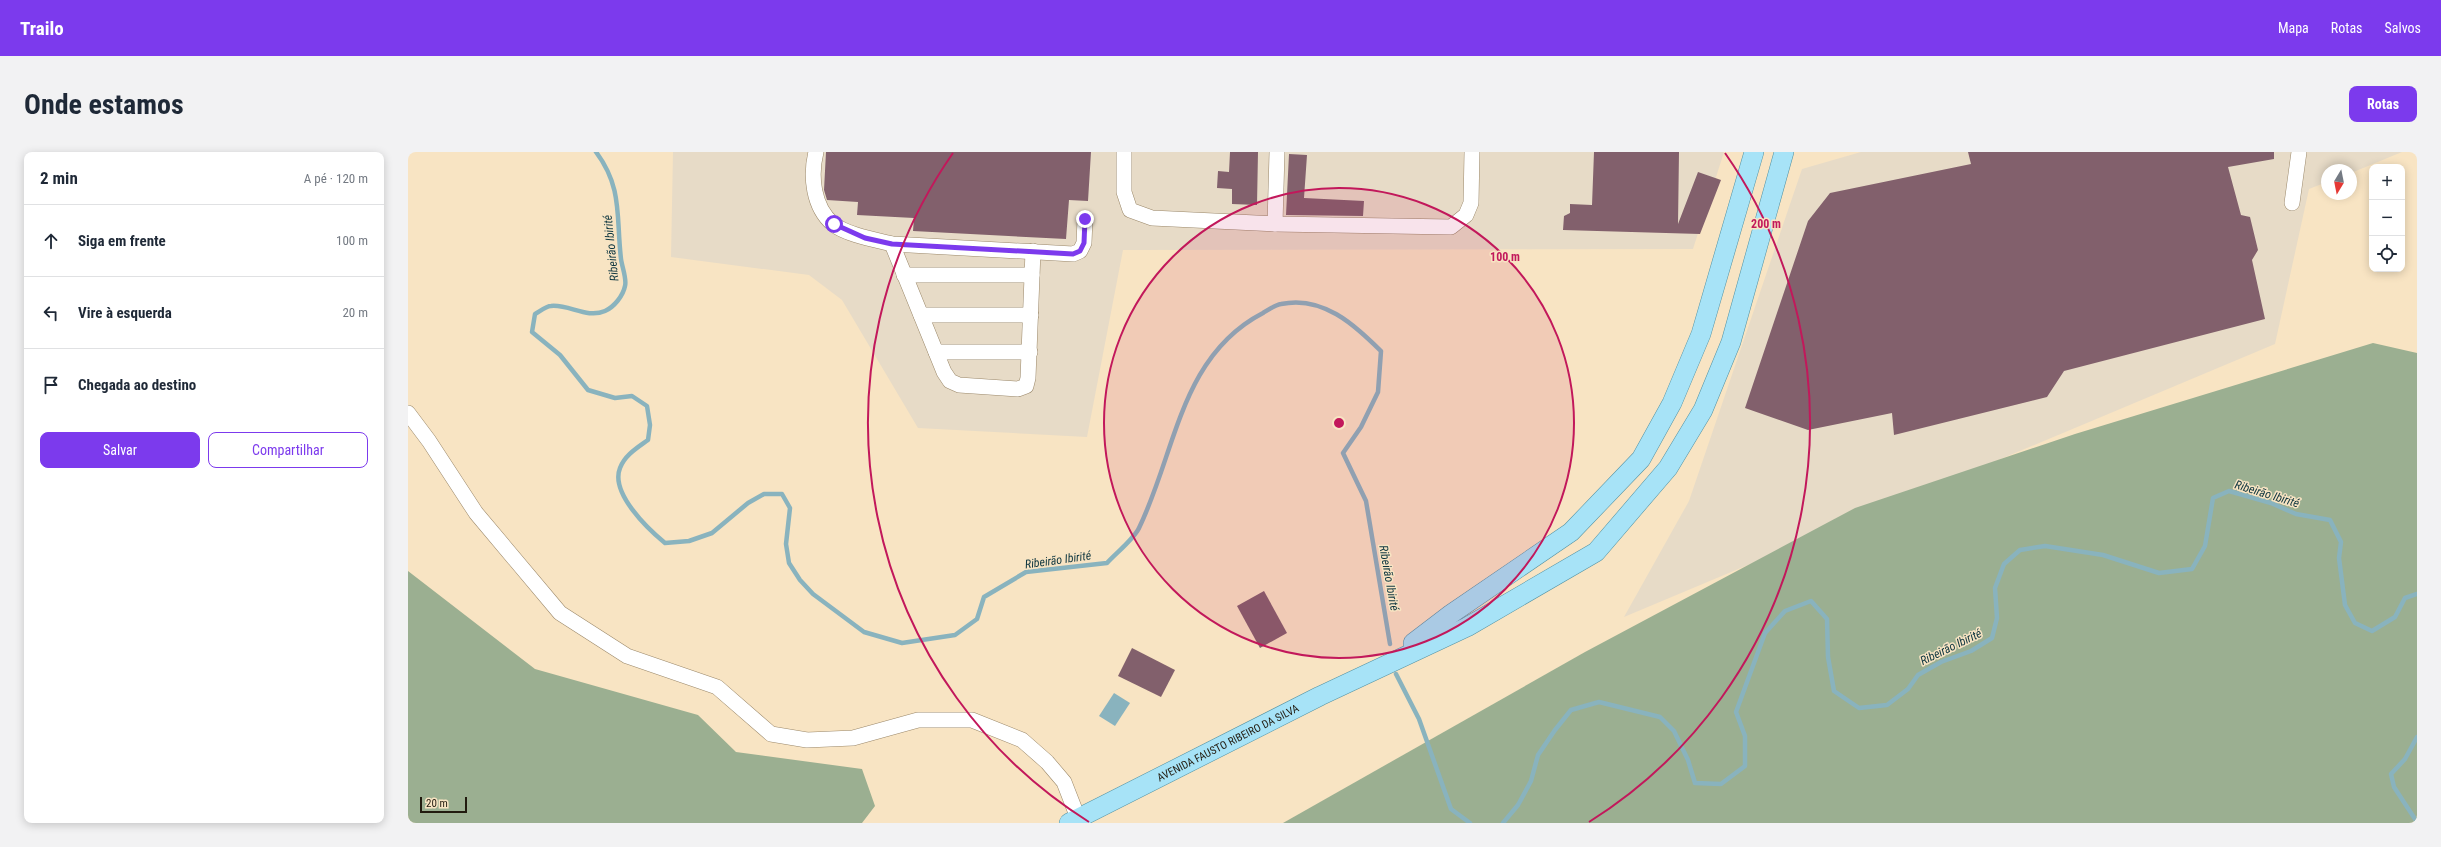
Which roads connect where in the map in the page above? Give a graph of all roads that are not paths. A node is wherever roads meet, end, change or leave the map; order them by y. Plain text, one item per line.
1 (816, 152) edge
2 (1124, 152) edge
3 (1277, 152) edge
4 (1472, 152) edge
5 (1754, 152) edge
6 (1784, 152) edge
7 (2299, 152) edge
8 (2292, 203) dead end
9 (1085, 219) dead end
10 (1275, 224) junction
11 (892, 244) junction
12 (1033, 251) junction
13 (904, 275) junction
14 (1032, 275) junction
15 (921, 315) junction
16 (1031, 315) junction
17 (936, 352) junction
18 (1030, 352) junction
19 (408, 413) edge
20 (1571, 532) junction
21 (1596, 552) junction
22 (1388, 663) junction
23 (1073, 821) edge

1 - 11 lane
2 - 10 lane
3 - 10 lane
4 - 10 lane
5 - 20 main road
6 - 21 main road
7 - 8 lane
9 - 12 lane
11 - 12 lane
11 - 13 lane
12 - 14 lane
13 - 14 lane
13 - 15 lane
14 - 16 lane
15 - 16 lane
15 - 17 lane
16 - 18 lane
17 - 18 lane
17 - 18 lane
19 - 23 lane
20 - 21 main road
20 - 22 main road
21 - 22 main road
22 - 23 main road, AVENIDA FAUSTO RIBEIRO DA SILVA

